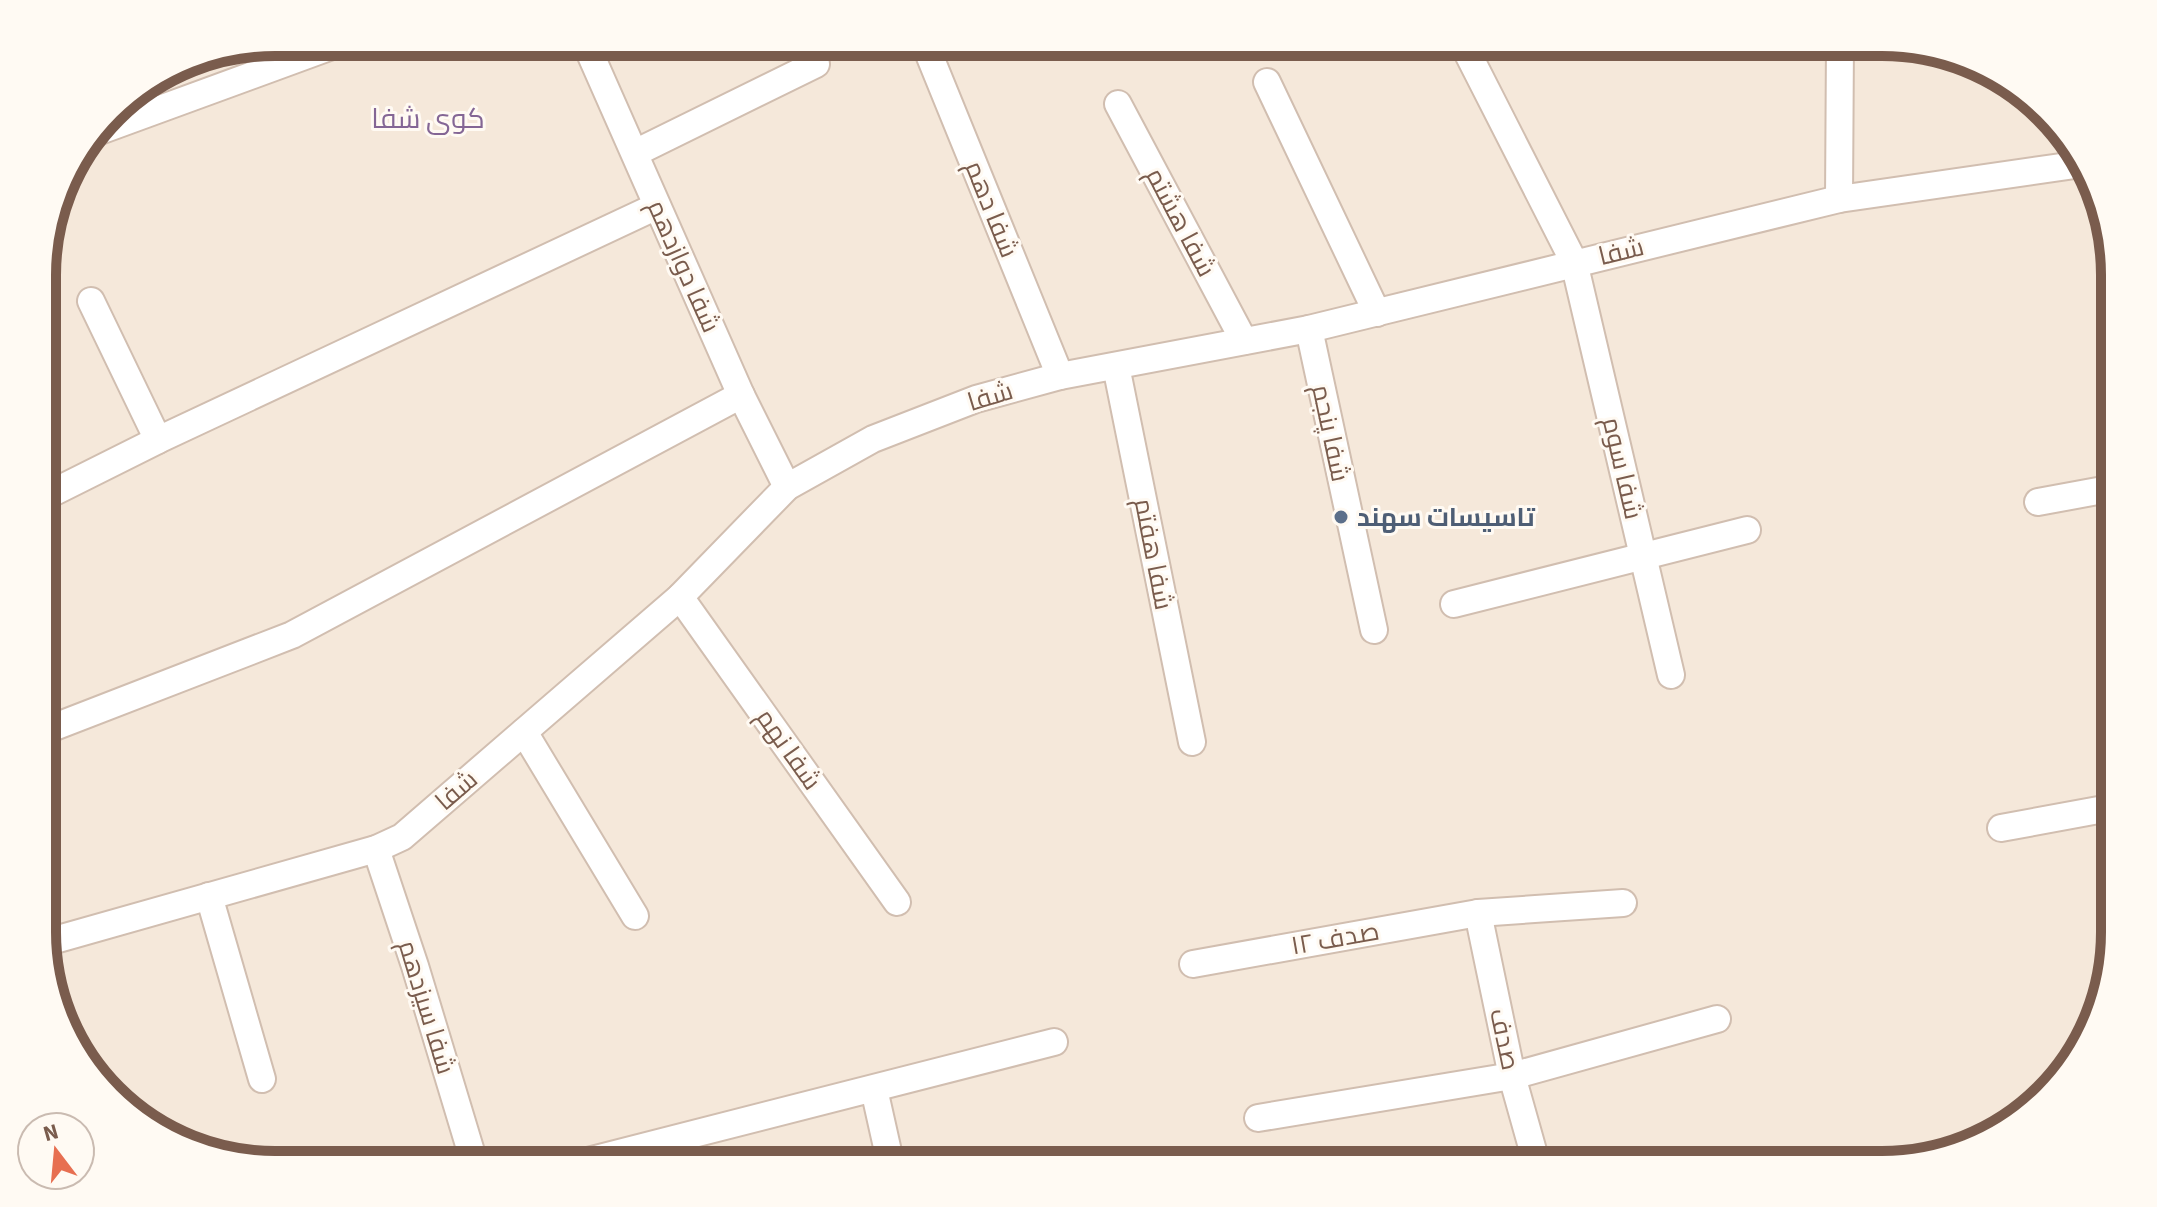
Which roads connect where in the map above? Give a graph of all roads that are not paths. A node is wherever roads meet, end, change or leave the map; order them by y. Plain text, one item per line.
1 (304, 56) edge
2 (591, 56) edge
3 (930, 56) edge
4 (1469, 56) edge
5 (1840, 56) edge
6 (816, 64) dead end
7 (1267, 82) dead end
8 (1118, 104) dead end
9 (116, 125) edge
10 (635, 153) junction
11 (2072, 165) edge
12 (1839, 199) junction
13 (657, 206) junction
14 (1574, 262) junction
15 (91, 301) dead end
16 (1377, 313) junction
17 (1309, 329) junction
18 (1244, 341) junction
19 (1116, 366) junction
20 (1060, 376) junction
21 (741, 395) junction
22 (158, 440) junction
23 (787, 487) junction
24 (2101, 490) edge
25 (56, 491) edge
26 (2038, 502) dead end
27 (1747, 530) dead end
28 (1644, 557) junction
29 (680, 597) junction
30 (1454, 604) dead end
31 (1374, 630) dead end
32 (1671, 675) dead end
33 (56, 726) edge
34 (524, 732) junction
35 (1192, 742) dead end
36 (2101, 810) edge
37 (2001, 828) dead end
38 (376, 849) junction
39 (209, 896) junction
40 (897, 902) dead end
41 (1623, 903) dead end
42 (1478, 913) junction
43 (635, 916) dead end
44 (57, 939) edge
45 (1193, 964) dead end
46 (1717, 1019) dead end
47 (1054, 1042) dead end
48 (1512, 1076) junction
49 (262, 1079) dead end
50 (874, 1089) junction
51 (1258, 1118) dead end
52 (471, 1151) edge
53 (628, 1151) edge
54 (888, 1151) edge
55 (1533, 1151) edge

1 - 9 street
2 - 10 street, شفا دوازدهم
3 - 20 street, شفا دهم
4 - 14 street, شفا سوم
5 - 12 street
6 - 10 street
7 - 16 street
8 - 18 street, شفا هشتم
10 - 13 street, شفا دوازدهم
11 - 12 street, شفا
12 - 14 street, شفا
13 - 21 street, شفا دوازدهم
13 - 22 street
14 - 16 street, شفا
14 - 28 street, شفا سوم
15 - 22 street
16 - 17 street, شفا
17 - 18 street, شفا
17 - 31 street, شفا پنجم
18 - 19 street, شفا
19 - 20 street, شفا
19 - 35 street, شفا هفتم
20 - 23 street, شفا
21 - 23 street, شفا دوازدهم
21 - 33 street
22 - 25 street
23 - 29 street, شفا
24 - 26 street
27 - 28 street
28 - 30 street
28 - 32 street, شفا سوم
29 - 34 street, شفا
29 - 40 street, شفا نهم
34 - 38 street, شفا
34 - 43 street
36 - 37 street
38 - 39 street, شفا
38 - 52 street, شفا سیزدهم
39 - 44 street, شفا
39 - 49 street
41 - 42 street, صدف ۱۲
42 - 45 street, صدف ۱۲
42 - 48 street, صدف
46 - 48 street
47 - 50 street
48 - 51 street
48 - 55 street, صدف
50 - 53 street
50 - 54 street

